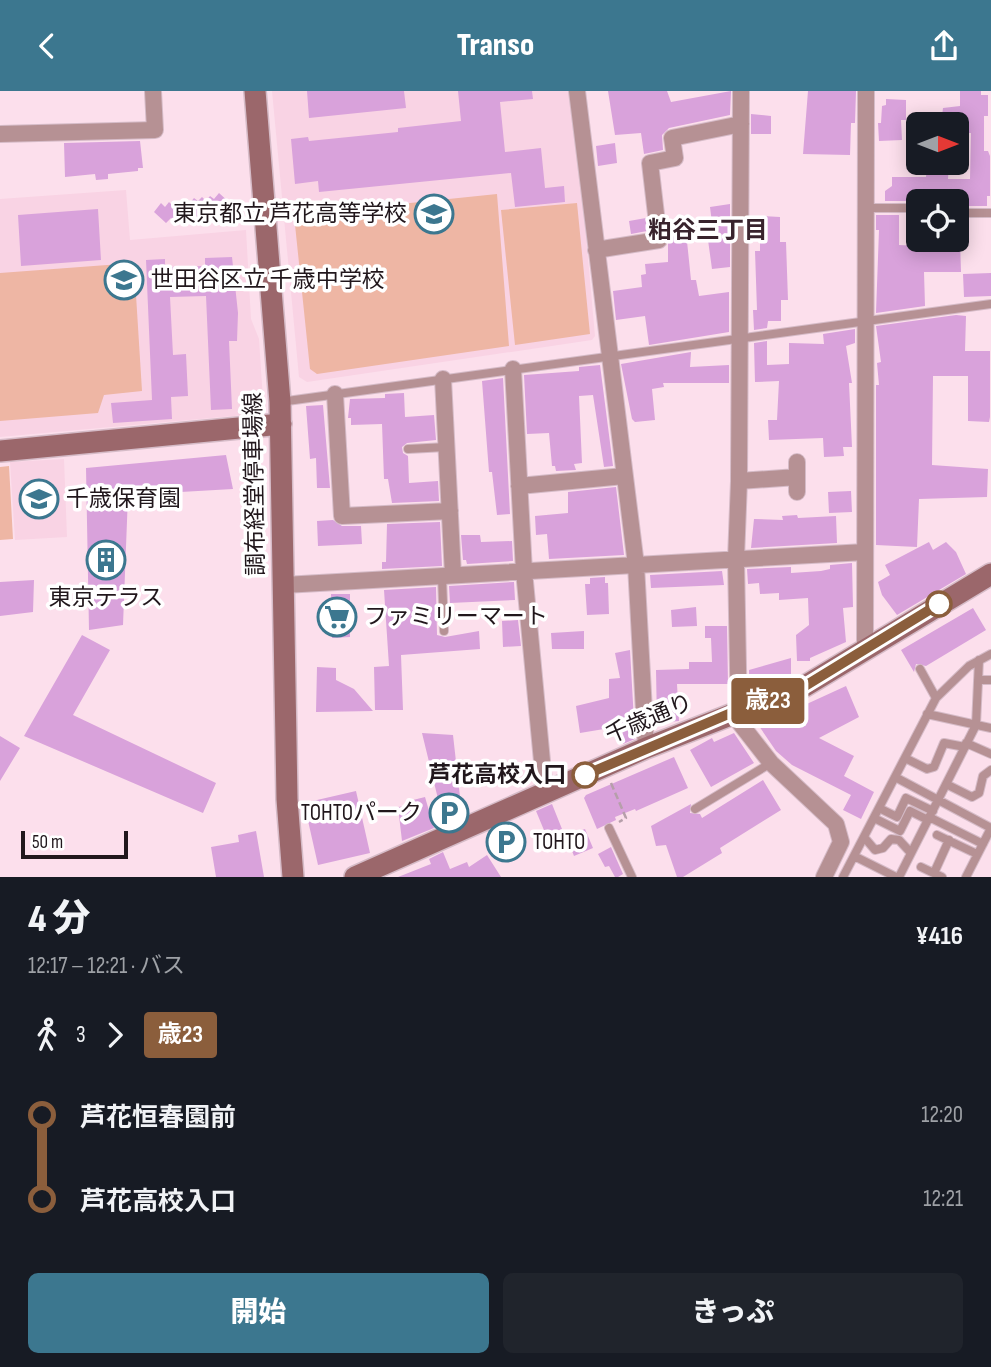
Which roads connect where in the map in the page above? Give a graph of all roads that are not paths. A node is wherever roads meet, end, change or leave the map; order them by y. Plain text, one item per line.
1 (153, 91) edge
2 (255, 91) edge
3 (577, 91) edge
4 (741, 91) edge
5 (866, 91) edge
6 (741, 124) junction
7 (0, 134) edge
8 (866, 208) junction
9 (906, 208) edge
10 (969, 213) edge
11 (991, 213) edge
12 (596, 250) junction
13 (991, 304) edge
14 (866, 321) junction
15 (741, 338) junction
16 (608, 356) junction
17 (513, 369) junction
18 (443, 379) junction
19 (335, 394) junction
20 (280, 402) junction
21 (281, 424) junction
22 (446, 447) junction
23 (408, 449) dead end
24 (0, 451) edge
25 (624, 476) junction
26 (797, 477) dead end
27 (739, 481) junction
28 (519, 486) junction
29 (450, 511) junction
30 (865, 552) junction
31 (736, 559) junction
32 (636, 565) junction
33 (524, 571) junction
34 (991, 574) edge
35 (447, 575) junction
36 (284, 585) junction
37 (444, 631) dead end
38 (865, 650) junction
39 (991, 654) edge
40 (979, 660) junction
41 (920, 669) dead end
42 (978, 680) junction
43 (991, 680) edge
44 (936, 698) junction
45 (738, 710) junction
46 (927, 714) junction
47 (976, 725) junction
48 (991, 729) edge
49 (966, 745) junction
50 (646, 748) junction
51 (991, 754) edge
52 (905, 758) junction
53 (771, 763) junction
54 (991, 770) edge
55 (895, 777) junction
56 (946, 784) junction
57 (545, 793) junction
58 (938, 800) junction
59 (879, 808) junction
60 (695, 809) dead end
61 (930, 816) junction
62 (874, 818) junction
63 (609, 828) road end
64 (937, 835) dead end
65 (864, 837) junction
66 (949, 840) junction
67 (983, 844) junction
68 (911, 853) junction
69 (977, 854) junction
70 (854, 856) junction
71 (921, 867) dead end
72 (938, 875) edge
73 (846, 876) edge
74 (293, 877) edge
75 (355, 877) edge
76 (632, 877) edge
77 (824, 877) edge
78 (897, 877) edge
79 (965, 877) edge

1 - 7 street
2 - 20 street, 調布経堂停車場線
3 - 12 street
4 - 6 street
5 - 8 street
6 - 12 street
6 - 15 street
8 - 9 lane
8 - 14 street
10 - 11 lane
12 - 16 street
13 - 14 lane
14 - 15 lane
14 - 30 street
15 - 16 lane
15 - 27 street
16 - 17 lane
16 - 25 street
17 - 18 lane
17 - 28 street
18 - 19 lane
18 - 22 street
19 - 20 lane
19 - 29 street
20 - 21 street, 調布経堂停車場線
21 - 24 street
21 - 36 street, 調布経堂停車場線
22 - 23 lane
22 - 29 street
25 - 28 street
25 - 32 street
26 - 27 street
27 - 31 street
28 - 33 street
29 - 35 street
30 - 31 street
30 - 38 street
31 - 32 street
31 - 45 street
32 - 33 street
32 - 50 street
33 - 35 street
33 - 57 street
34 - 38 street, 千歳通り
35 - 36 street
35 - 37 lane
36 - 74 street, 調布経堂停車場線
38 - 45 street, 千歳通り
39 - 40 lane
40 - 42 lane
40 - 44 lane
41 - 44 lane
42 - 43 lane
42 - 47 lane
44 - 46 lane
45 - 50 street, 千歳通り
45 - 53 street
46 - 47 lane
46 - 52 lane
47 - 48 lane
47 - 49 lane
49 - 51 lane
49 - 52 lane
49 - 56 lane
50 - 57 street, 千歳通り
52 - 55 lane
53 - 60 lane
53 - 77 street
54 - 56 lane
55 - 58 lane
55 - 59 lane
56 - 58 lane
57 - 75 street, 千歳通り
58 - 61 lane
58 - 67 lane
59 - 61 lane
59 - 62 lane
61 - 62 lane
61 - 67 lane
61 - 68 lane
62 - 65 lane
63 - 76 lane
64 - 66 lane
65 - 68 lane
65 - 70 lane
66 - 69 lane
66 - 72 lane
67 - 69 lane
68 - 78 lane
69 - 79 lane
70 - 73 lane
70 - 78 lane
71 - 72 lane

